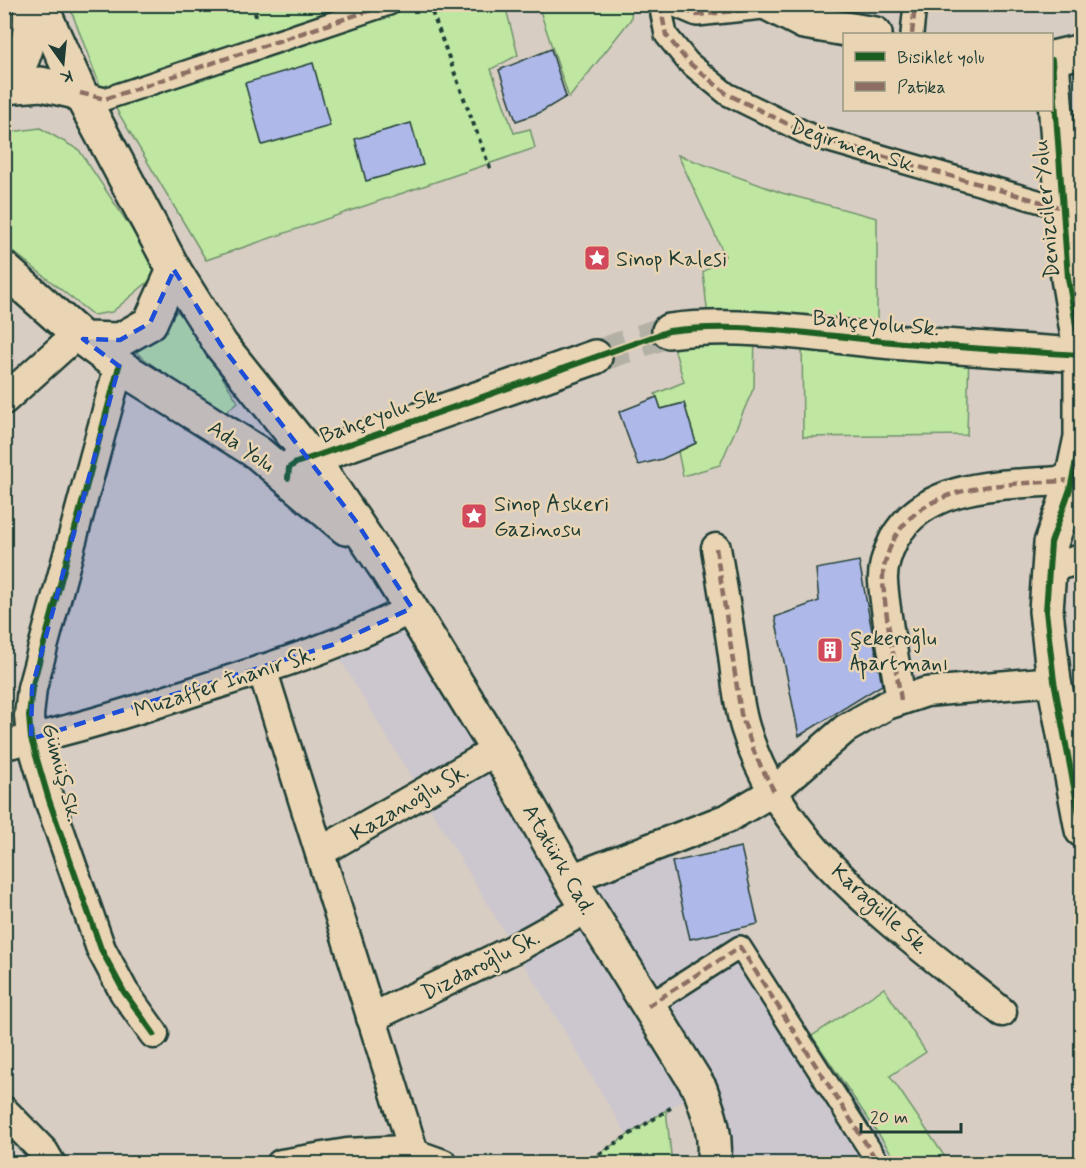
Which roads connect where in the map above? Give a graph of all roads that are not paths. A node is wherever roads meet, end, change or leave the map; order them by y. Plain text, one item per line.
1 (30, 4) edge
2 (40, 4) edge
3 (389, 4) edge
4 (660, 4) edge
5 (671, 4) edge
6 (915, 4) edge
7 (771, 6) edge
8 (869, 33) edge
9 (912, 33) edge
10 (1082, 51) edge
11 (1053, 59) edge
12 (1053, 66) edge
13 (6, 87) edge
14 (80, 93) junction
15 (1072, 206) edge
16 (4, 269) edge
17 (174, 270) junction
18 (669, 331) tunnel mouth
19 (80, 337) junction
20 (1081, 355) edge
21 (595, 357) tunnel mouth
22 (119, 366) junction
23 (4, 400) edge
24 (300, 468) junction
25 (1071, 480) junction
26 (716, 548) dead end
27 (1082, 559) edge
28 (1049, 568) junction
29 (387, 570) joint
30 (412, 608) junction
31 (262, 669) junction
32 (1054, 681) junction
33 (901, 700) junction
34 (18, 742) edge
35 (497, 750) junction
36 (774, 791) junction
37 (1082, 830) edge
38 (320, 852) junction
39 (570, 879) junction
40 (588, 909) junction
41 (648, 1006) junction
42 (1002, 1012) dead end
43 (371, 1018) junction
44 (154, 1034) dead end
45 (4, 1111) edge
46 (414, 1153) junction
47 (716, 1160) edge
48 (51, 1164) edge
49 (281, 1164) edge
50 (443, 1164) edge
51 (879, 1164) edge

1 - 13 main road
2 - 14 main road
3 - 14 street
4 - 15 street, Değirmen Sk.
5 - 7 street
6 - 9 street
7 - 8 main road
10 - 11 main road
12 - 15 main road, Denizciler Yolu
13 - 14 main road
14 - 17 main road
15 - 20 main road, Denizciler Yolu
16 - 19 main road, Ada Yolu
17 - 19 main road
17 - 24 main road
18 - 20 main road, Bahçeyolu Sk.
19 - 22 main road, Ada Yolu
19 - 23 street
20 - 25 main road, Denizciler Yolu
21 - 24 main road, Bahçeyolu Sk.
22 - 24 main road, Ada Yolu
22 - 34 street, Gümüş Sk.
24 - 29 main road, Ada Yolu
25 - 28 main road, Denizciler Yolu
25 - 33 street
26 - 36 street, Karagülle Sk.
27 - 28 street
28 - 32 main road, Denizciler Yolu
29 - 30 main road, Atatürk Cad.
30 - 31 street, Muzaffer İnanır Sk.
30 - 35 main road, Atatürk Cad.
31 - 34 street, Muzaffer İnanır Sk.
31 - 38 street
32 - 33 street
32 - 37 main road, Denizciler Yolu
33 - 36 street
34 - 44 street, Gümüş Sk.
35 - 38 street, Kazanoğlu Sk.
35 - 39 main road, Atatürk Cad.
36 - 39 street
36 - 42 street, Karagülle Sk.
38 - 43 street
39 - 40 main road, Atatürk Cad.
40 - 41 main road, Atatürk Cad.
40 - 43 street, Dizdaroğlu Sk.
41 - 47 main road, Atatürk Cad.
41 - 51 street
43 - 46 street
45 - 48 street
46 - 49 street
46 - 50 street

